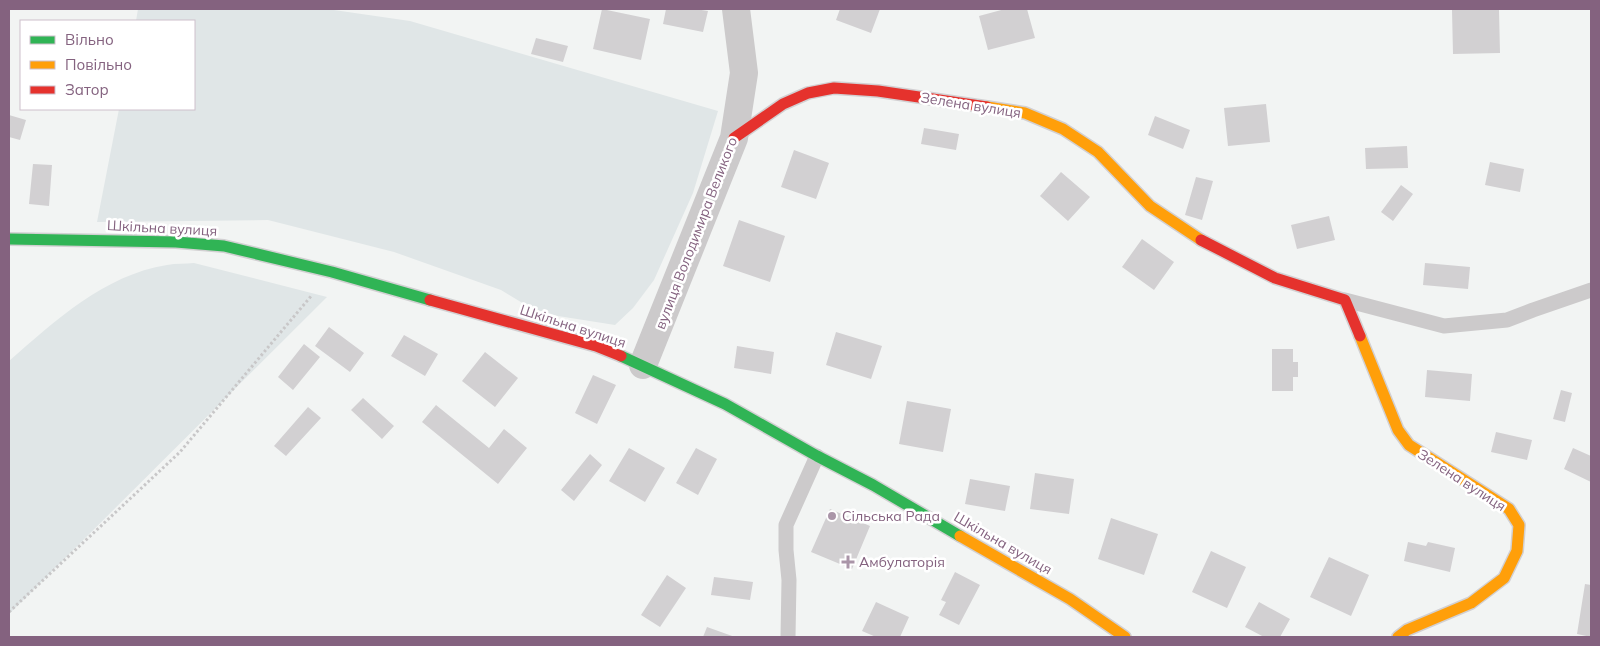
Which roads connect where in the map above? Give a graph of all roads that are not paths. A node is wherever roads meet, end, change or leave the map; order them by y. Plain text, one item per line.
1 (736, 9) edge
2 (734, 138) junction
3 (9, 239) edge
4 (1591, 290) edge
5 (1345, 300) junction
6 (643, 365) junction
7 (817, 456) junction
8 (788, 637) edge
9 (1125, 637) edge
10 (1398, 637) edge

1 - 2 street, вулиця Володимира Великого
2 - 5 street, Зелена вулиця
2 - 6 street, вулиця Володимира Великого
3 - 6 street, Шкільна вулиця
4 - 5 lane, Зелена вулиця
5 - 10 street, Зелена вулиця
6 - 7 street, Шкільна вулиця
7 - 8 lane
7 - 9 street, Шкільна вулиця

